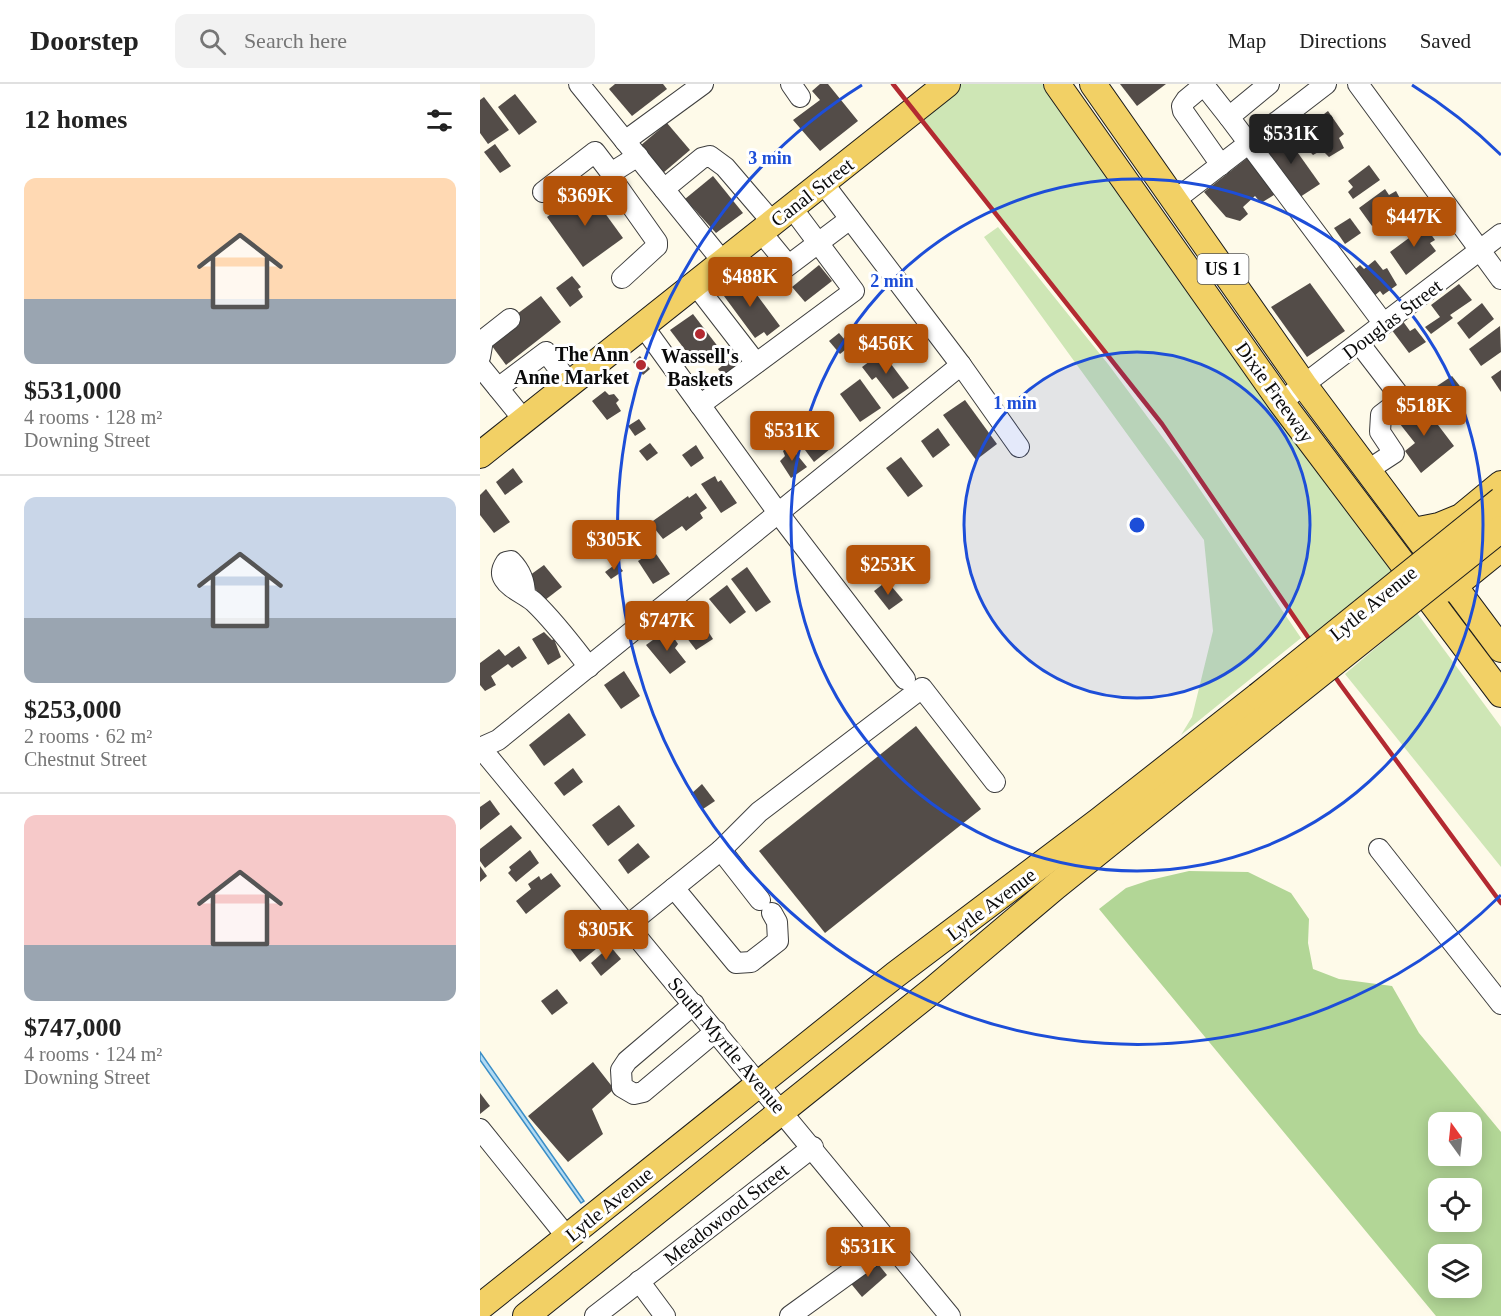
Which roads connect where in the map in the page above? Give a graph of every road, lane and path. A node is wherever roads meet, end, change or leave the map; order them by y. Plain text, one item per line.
1 (579, 84) edge
2 (703, 84) edge
3 (947, 84) edge
4 (1057, 84) edge
5 (1093, 84) edge
6 (1204, 84) edge
7 (1269, 84) edge
8 (1326, 84) edge
9 (1358, 84) edge
10 (1229, 117) junction
11 (1250, 143) junction
12 (632, 148) junction
13 (1221, 165) junction
14 (611, 174) junction
15 (823, 183) junction
16 (664, 189) junction
17 (543, 192) dead end
18 (1175, 200) junction
19 (850, 219) junction
20 (775, 221) junction
21 (1501, 234) edge
22 (818, 242) junction
23 (1480, 251) junction
24 (723, 262) junction
25 (622, 278) dead end
26 (1501, 279) edge
27 (695, 284) junction
28 (510, 319) dead end
29 (1384, 324) junction
30 (642, 326) junction
31 (1359, 343) junction
32 (480, 357) edge
33 (756, 363) junction
34 (480, 366) edge
35 (961, 366) junction
36 (570, 384) junction
37 (1305, 385) junction
38 (498, 388) junction
39 (1281, 402) junction
40 (700, 405) junction
41 (524, 420) junction
42 (1019, 447) dead end
43 (480, 455) edge
44 (1368, 470) junction
45 (1501, 484) edge
46 (1501, 500) edge
47 (780, 514) junction
48 (1461, 517) junction
49 (1501, 529) edge
50 (1414, 531) junction
51 (1501, 548) edge
52 (1431, 555) junction
53 (1454, 586) junction
54 (1424, 591) junction
55 (525, 595) dead end
56 (1501, 649) edge
57 (589, 667) junction
58 (905, 679) dead end
59 (1501, 694) edge
60 (1265, 704) junction
61 (480, 748) edge
62 (994, 782) dead end
63 (1378, 849) dead end
64 (720, 850) junction
65 (674, 888) junction
66 (628, 924) junction
67 (694, 1004) junction
68 (1501, 1004) edge
69 (716, 1031) junction
70 (760, 1083) junction
71 (782, 1110) junction
72 (480, 1129) edge
73 (813, 1147) junction
74 (567, 1237) junction
75 (891, 1244) junction
76 (639, 1281) junction
77 (480, 1307) edge
78 (526, 1316) edge
79 (595, 1316) edge
80 (665, 1316) edge
81 (790, 1316) edge
82 (950, 1316) edge

1 - 12 street
2 - 12 street
3 - 15 main road, Canal Street
4 - 39 main road, Dixie Freeway / US 1
5 - 18 main road, Dixie Freeway / US 1
6 - 10 street
6 - 13 street
7 - 10 street
8 - 11 street
9 - 23 street
10 - 11 street
11 - 13 street
11 - 29 street
12 - 14 street
12 - 16 street
13 - 18 street
14 - 17 street
14 - 25 street
15 - 19 street
15 - 20 main road, Canal Street
16 - 20 street
16 - 24 street
18 - 37 main road, Dixie Freeway / US 1
19 - 22 street
19 - 35 street
20 - 22 street
20 - 22 street
20 - 24 main road, Canal Street
21 - 23 street, Douglas Street
22 - 33 street
23 - 26 street
23 - 29 street, Douglas Street
24 - 27 main road, Canal Street
27 - 30 main road, Canal Street
27 - 33 street
28 - 32 street
29 - 31 street, Douglas Street
30 - 36 main road, Canal Street
30 - 40 street
31 - 37 street, Douglas Street
31 - 44 street
33 - 40 street
34 - 38 street
35 - 42 street
35 - 47 street
36 - 38 street
36 - 41 main road, Canal Street
37 - 39 street, Douglas Street
37 - 44 main road, Dixie Freeway / US 1
38 - 41 street
39 - 54 main road, Dixie Freeway / US 1
40 - 47 street
41 - 43 main road, Canal Street
44 - 50 main road, Dixie Freeway / US 1
45 - 48 main road
46 - 60 main road, Lytle Avenue, bridge
47 - 57 street
47 - 58 street
48 - 50 main road
48 - 52 main road
49 - 60 main road, Lytle Avenue, bridge
50 - 52 main road, Dixie Freeway / US 1
51 - 53 main road
52 - 53 main road, Dixie Freeway / US 1
52 - 54 main road
53 - 54 main road
53 - 56 main road, Dixie Freeway / US 1
54 - 59 main road, Dixie Freeway / US 1
55 - 57 street
57 - 61 street
60 - 70 main road, Lytle Avenue
60 - 71 main road, Lytle Avenue
61 - 66 street, South Myrtle Avenue
62 - 64 street
63 - 68 street
64 - 65 street
64 - 65 street
65 - 66 street
66 - 67 street, South Myrtle Avenue
67 - 69 street, South Myrtle Avenue
67 - 69 street
69 - 70 street, South Myrtle Avenue
70 - 71 street, South Myrtle Avenue
70 - 74 main road, Lytle Avenue
71 - 73 street, South Myrtle Avenue
71 - 78 main road, Lytle Avenue
72 - 74 street
73 - 75 street, South Myrtle Avenue
73 - 76 street, Meadowood Street
74 - 77 main road, Lytle Avenue
75 - 81 street
75 - 82 street, South Myrtle Avenue
76 - 79 street, Meadowood Street
76 - 80 street

